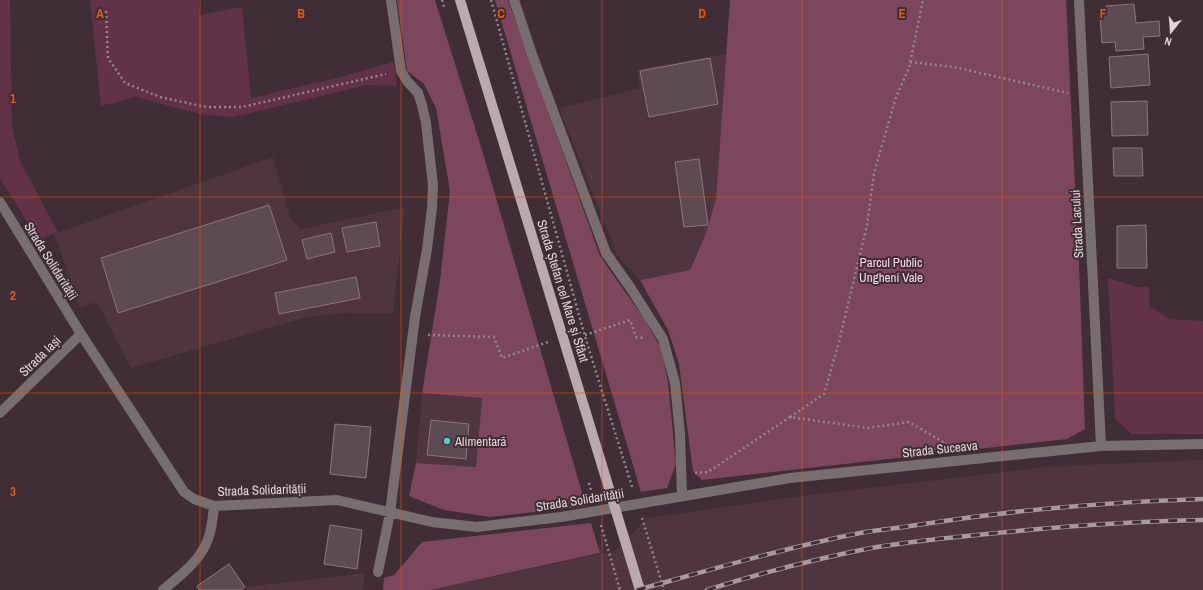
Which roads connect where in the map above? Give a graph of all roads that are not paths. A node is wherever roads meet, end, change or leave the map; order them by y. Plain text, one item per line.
1 (391, 0) edge
2 (460, 0) edge
3 (514, 0) edge
4 (1079, 0) edge
5 (0, 202) edge
6 (81, 334) junction
7 (0, 413) edge
8 (1203, 444) edge
9 (1101, 446) junction
10 (682, 496) junction
11 (214, 506) junction
12 (390, 513) junction
13 (378, 572) dead end
14 (164, 590) edge
15 (640, 590) edge

1 - 12 street
2 - 15 main road, Strada Ștefan cel Mare și Sfânt
3 - 10 street
4 - 9 street, Strada Lacului
5 - 6 street, Strada Solidarității
6 - 7 street, Strada Iași
6 - 11 street, Strada Solidarității
8 - 9 street, Strada Suceava
9 - 10 street, Strada Suceava
10 - 12 street, Strada Solidarității
11 - 12 street, Strada Solidarității
11 - 14 street
12 - 13 street

